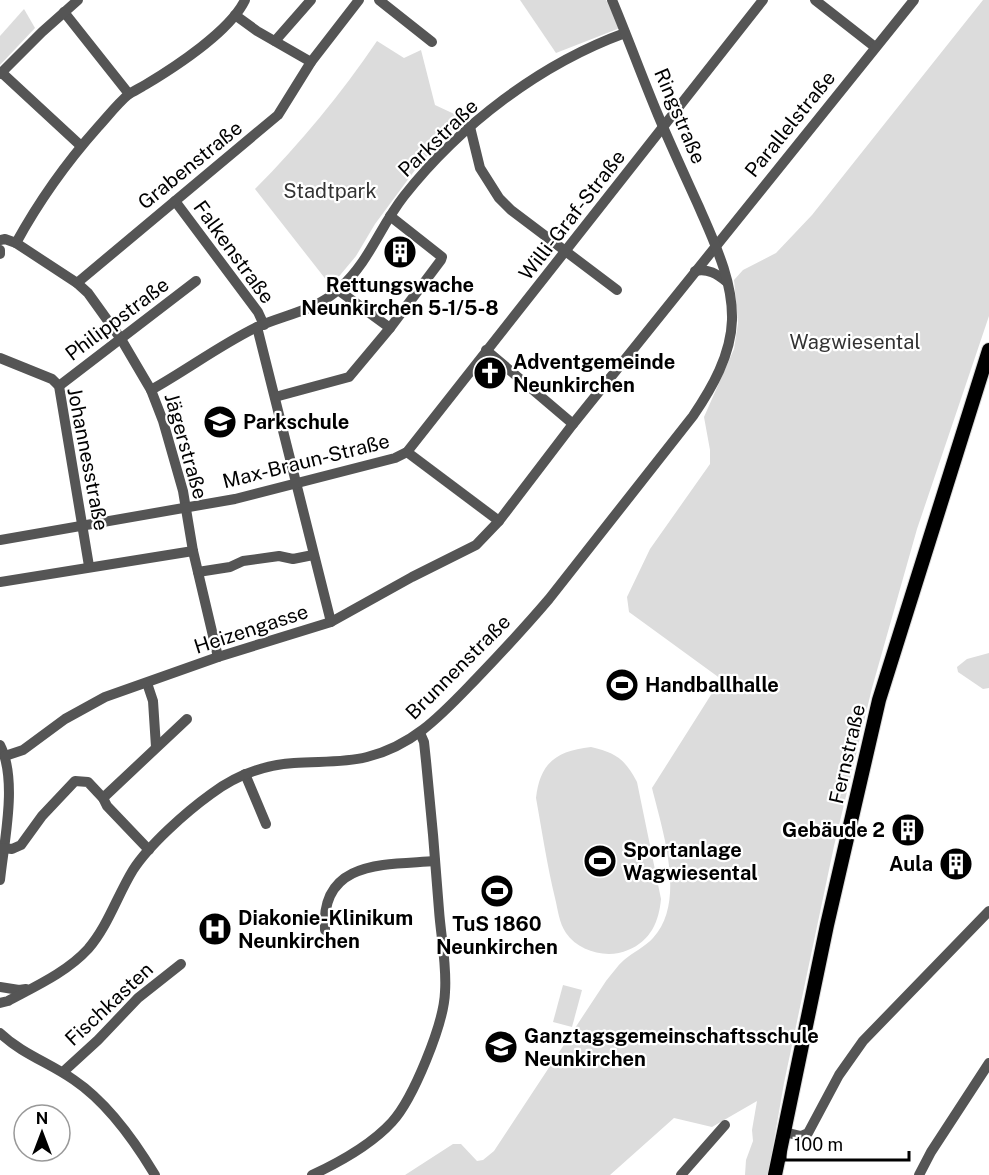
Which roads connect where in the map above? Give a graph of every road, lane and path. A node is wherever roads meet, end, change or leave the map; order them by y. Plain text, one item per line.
1 (78, 0) edge
2 (245, 0) edge
3 (311, 0) edge
4 (359, 0) edge
5 (379, 0) edge
6 (612, 0) edge
7 (764, 0) edge
8 (815, 0) edge
9 (914, 0) edge
10 (64, 12) junction
11 (235, 15) junction
12 (625, 33) junction
13 (275, 42) junction
14 (432, 42) dead end
15 (875, 47) junction
16 (311, 62) junction
17 (1, 73) edge
18 (129, 94) junction
19 (470, 127) junction
20 (664, 127) junction
21 (81, 146) junction
22 (175, 201) junction
23 (390, 216) junction
24 (0, 240) edge
25 (16, 243) junction
26 (716, 246) junction
27 (566, 252) junction
28 (695, 271) junction
29 (196, 281) dead end
30 (727, 282) junction
31 (77, 283) junction
32 (338, 290) junction
33 (617, 290) dead end
34 (261, 326) junction
35 (390, 328) junction
36 (120, 339) junction
37 (486, 350) junction
38 (989, 350) edge
39 (0, 357) edge
40 (59, 386) junction
41 (151, 390) junction
42 (274, 397) junction
43 (573, 424) junction
44 (408, 452) junction
45 (296, 483) junction
46 (186, 508) junction
47 (499, 521) junction
48 (82, 524) junction
49 (0, 540) edge
50 (193, 550) junction
51 (313, 555) junction
52 (90, 566) junction
53 (198, 572) junction
54 (0, 582) edge
55 (331, 622) junction
56 (218, 657) junction
57 (147, 682) junction
58 (187, 719) dead end
59 (420, 733) junction
60 (0, 745) edge
61 (156, 747) junction
62 (5, 756) junction
63 (245, 774) junction
64 (103, 798) junction
65 (266, 824) dead end
66 (3, 848) junction
67 (149, 850) junction
68 (435, 861) junction
69 (0, 880) edge
70 (989, 911) edge
71 (325, 930) dead end
72 (181, 964) dead end
73 (0, 987) edge
74 (33, 988) junction
75 (0, 1003) edge
76 (0, 1033) edge
77 (989, 1063) edge
78 (63, 1072) junction
79 (725, 1125) dead end
80 (784, 1132) junction
81 (921, 1170) edge
82 (155, 1175) edge
83 (312, 1175) edge
84 (681, 1175) edge
85 (775, 1175) edge
86 (932, 1175) edge

1 - 10 street
2 - 11 street
3 - 13 street
4 - 16 street, Grabenstraße
5 - 14 street
6 - 12 street, Ringstraße
7 - 20 street, Willi-Graf-Straße
8 - 15 street
9 - 15 street, Parallelstraße
10 - 17 street
10 - 18 street
11 - 13 street
11 - 18 street
12 - 19 street, Parkstraße
12 - 20 street, Ringstraße
13 - 16 street
15 - 26 street, Parallelstraße
16 - 22 street, Grabenstraße
17 - 21 street
18 - 21 street
19 - 23 street, Parkstraße
19 - 27 street
20 - 26 street, Ringstraße
20 - 27 street, Willi-Graf-Straße
21 - 25 street
22 - 31 street, Grabenstraße
22 - 34 street, Falkenstraße
23 - 32 street, Parkstraße
23 - 35 street
24 - 25 street, Jägerstraße
25 - 31 street, Jägerstraße
26 - 28 street, Parallelstraße
26 - 30 street, Brunnenstraße
27 - 33 street
27 - 37 street, Willi-Graf-Straße
28 - 30 street
28 - 43 street, Parallelstraße
29 - 36 street, Philippstraße
30 - 59 street, Brunnenstraße
31 - 36 street, Jägerstraße
32 - 34 street, Parkstraße
32 - 35 street
34 - 41 street, Parkstraße
34 - 42 street, Falkenstraße
35 - 42 street
36 - 40 street, Philippstraße
36 - 41 street, Jägerstraße
37 - 43 street
37 - 44 street, Willi-Graf-Straße
38 - 80 main road, Fernstraße
39 - 40 street, Johannesstraße
40 - 48 street, Johannesstraße
41 - 46 street, Jägerstraße
42 - 45 street, Falkenstraße
43 - 47 street, Parallelstraße
44 - 45 street, Max-Braun-Straße
44 - 47 street
45 - 46 street, Max-Braun-Straße
45 - 51 street, Falkenstraße
46 - 48 street, Max-Braun-Straße
46 - 50 street, Jägerstraße
47 - 55 street, Heizengasse
48 - 49 street, Max-Braun-Straße
48 - 52 street, Johannesstraße
50 - 52 street
50 - 53 street, Jägerstraße
51 - 53 street
51 - 55 street, Falkenstraße
52 - 54 street
53 - 56 street, Jägerstraße
55 - 56 street, Heizengasse
56 - 57 street, Heizengasse
57 - 61 street
57 - 62 street, Heizengasse
58 - 61 street
59 - 63 street, Brunnenstraße
59 - 68 street
60 - 62 street
61 - 64 street
62 - 66 street
63 - 65 street
63 - 67 street, Brunnenstraße
64 - 66 street
64 - 67 street
66 - 69 street
67 - 74 street, Brunnenstraße
68 - 71 street
68 - 83 street
70 - 80 street
72 - 78 street, Fischkasten
73 - 74 street
74 - 75 street, Brunnenstraße
76 - 78 street
77 - 81 street
78 - 82 street
79 - 84 street
80 - 85 main road, Fernstraße
81 - 86 street

